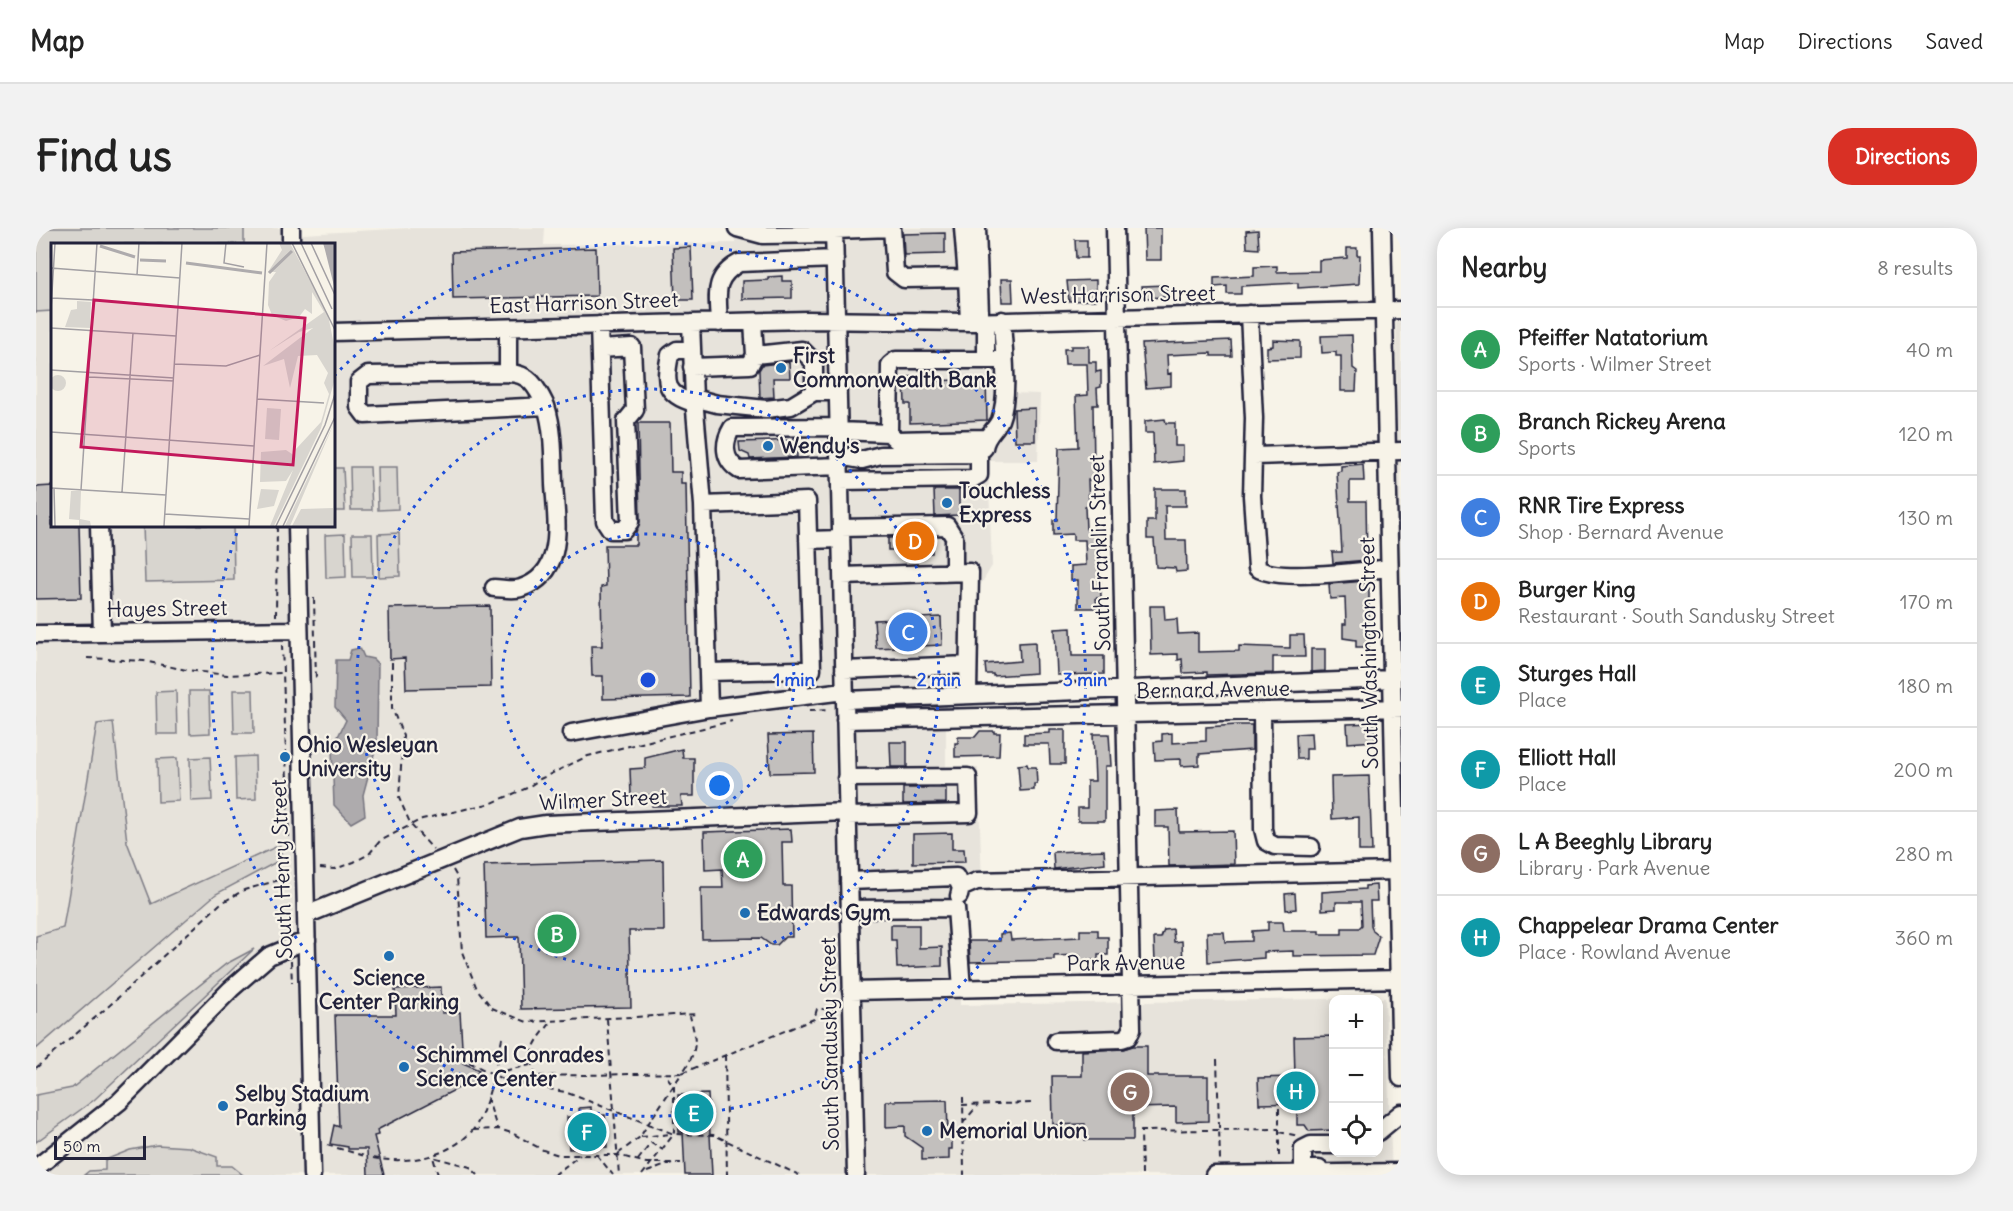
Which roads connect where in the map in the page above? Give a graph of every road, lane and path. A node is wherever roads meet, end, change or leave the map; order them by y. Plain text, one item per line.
1 (737, 228) edge
2 (893, 228) edge
3 (963, 228) edge
4 (977, 228) edge
5 (1115, 228) edge
6 (1382, 228) edge
7 (834, 231) edge
8 (835, 259) junction
9 (967, 278) junction
10 (1401, 310) edge
11 (1383, 311) junction
12 (1249, 314) junction
13 (1117, 317) junction
14 (836, 321) junction
15 (984, 321) junction
16 (719, 322) junction
17 (753, 322) junction
18 (691, 323) junction
19 (598, 325) junction
20 (508, 328) junction
21 (334, 332) edge
22 (600, 349) junction
23 (755, 355) junction
24 (692, 358) junction
25 (995, 360) junction
26 (508, 373) junction
27 (838, 392) junction
28 (814, 393) junction
29 (694, 401) junction
30 (546, 406) junction
31 (839, 429) junction
32 (892, 436) junction
33 (985, 438) junction
34 (1394, 452) edge
35 (1254, 456) junction
36 (979, 457) junction
37 (840, 468) junction
38 (1394, 488) edge
39 (703, 505) junction
40 (99, 526) edge
41 (277, 526) edge
42 (297, 526) edge
43 (841, 533) junction
44 (808, 540) junction
45 (1393, 565) edge
46 (954, 572) junction
47 (842, 576) junction
48 (494, 588) dead end
49 (277, 630) junction
50 (299, 630) junction
51 (102, 633) junction
52 (36, 634) edge
53 (1396, 636) edge
54 (87, 658) dead end
55 (392, 662) dead end
56 (968, 665) junction
57 (799, 670) junction
58 (844, 670) junction
59 (708, 672) junction
60 (283, 673) junction
61 (1391, 679) junction
62 (1125, 688) junction
63 (800, 694) junction
64 (968, 694) junction
65 (845, 695) junction
66 (709, 708) junction
67 (1397, 708) edge
68 (1262, 712) junction
69 (1126, 715) junction
70 (845, 720) junction
71 (571, 733) dead end
72 (846, 778) junction
73 (847, 814) junction
74 (289, 840) dead end
75 (1311, 847) dead end
76 (443, 859) junction
77 (1398, 860) edge
78 (1130, 879) junction
79 (849, 881) junction
80 (962, 888) junction
81 (956, 908) junction
82 (849, 909) junction
83 (306, 915) junction
84 (307, 940) junction
85 (1400, 979) edge
86 (1132, 985) junction
87 (962, 989) junction
88 (851, 992) junction
89 (852, 1009) junction
90 (697, 1014) dead end
91 (690, 1016) junction
92 (607, 1019) junction
93 (552, 1022) junction
94 (502, 1038) dead end
95 (1056, 1041) dead end
96 (725, 1055) junction
97 (1217, 1059) dead end
98 (469, 1062) dead end
99 (531, 1065) junction
100 (495, 1073) junction
101 (664, 1073) junction
102 (682, 1073) junction
103 (610, 1074) junction
104 (536, 1076) junction
105 (1401, 1078) edge
106 (516, 1083) junction
107 (674, 1086) junction
108 (487, 1097) junction
109 (963, 1097) dead end
110 (1033, 1103) dead end
111 (978, 1104) junction
112 (962, 1105) junction
113 (1279, 1108) dead end
114 (613, 1111) junction
115 (1401, 1113) edge
116 (963, 1123) junction
117 (648, 1125) junction
118 (1383, 1128) edge
119 (498, 1129) junction
120 (1279, 1129) junction
121 (473, 1130) junction
122 (1219, 1130) junction
123 (674, 1134) junction
124 (640, 1137) junction
125 (726, 1141) junction
126 (1329, 1144) edge
127 (324, 1145) dead end
128 (663, 1150) junction
129 (581, 1155) junction
130 (597, 1155) junction
131 (618, 1155) junction
132 (368, 1157) dead end
133 (433, 1157) junction
134 (373, 1158) dead end
135 (638, 1160) junction
136 (653, 1162) junction
137 (672, 1163) junction
138 (681, 1163) dead end
139 (36, 1168) edge
140 (1401, 1170) edge
141 (643, 1174) edge
142 (1279, 1174) edge
143 (312, 1175) edge
144 (438, 1175) edge
145 (478, 1175) edge
146 (554, 1175) edge
147 (613, 1175) edge
148 (619, 1175) edge
149 (727, 1175) edge
150 (799, 1175) edge
151 (856, 1175) edge
152 (964, 1175) edge
153 (1142, 1175) edge
154 (1214, 1175) edge
155 (1220, 1175) edge

1 - 7 street
2 - 7 street
2 - 9 street
3 - 9 street
4 - 15 street
5 - 13 street, South Franklin Street
6 - 11 street, South Washington Street
7 - 8 street, South Sandusky Street
8 - 14 street, South Sandusky Street
8 - 16 street
9 - 15 street
10 - 11 street, West Harrison Street
11 - 12 street, West Harrison Street
11 - 34 street, South Washington Street
12 - 13 street, West Harrison Street
12 - 35 street
13 - 15 street, West Harrison Street
13 - 62 street, South Franklin Street
14 - 15 street, West Harrison Street
14 - 17 street, East Harrison Street
14 - 27 street, South Sandusky Street
15 - 25 street
16 - 17 street, East Harrison Street
16 - 18 street, East Harrison Street
17 - 23 street
18 - 19 street, East Harrison Street
18 - 24 street
19 - 20 street, East Harrison Street
19 - 22 street
20 - 21 street, East Harrison Street
20 - 26 street
22 - 22 street
23 - 24 street
23 - 28 street
24 - 29 street
24 - 29 street
25 - 32 street
25 - 33 street
26 - 30 street
26 - 30 street
27 - 28 street
27 - 31 street, South Sandusky Street
28 - 29 street
29 - 39 street
30 - 48 street
31 - 32 street
31 - 37 street, South Sandusky Street
31 - 37 street
32 - 33 street
33 - 36 street
34 - 35 street
34 - 38 street, South Washington Street
35 - 45 street
36 - 37 street
36 - 37 street
37 - 43 street, South Sandusky Street
38 - 45 street, South Washington Street
39 - 44 street
39 - 59 street
40 - 51 street
41 - 49 path
42 - 50 street, South Henry Street
43 - 44 street
43 - 46 street
43 - 47 street, South Sandusky Street
44 - 57 street
45 - 53 street, South Washington Street
46 - 47 street
46 - 56 street
47 - 58 street, South Sandusky Street
49 - 50 street, Hayes Street
49 - 51 street, Hayes Street
49 - 60 path
50 - 83 street, South Henry Street
51 - 52 street, Hayes Street
53 - 61 street, South Washington Street
54 - 60 path
55 - 76 path
56 - 58 street
56 - 64 street
57 - 59 street
57 - 63 street
58 - 65 street, South Sandusky Street
59 - 66 street
60 - 74 path
61 - 62 street, Bernard Avenue
61 - 67 street, South Washington Street
62 - 64 street, Bernard Avenue
62 - 69 street, South Franklin Street
63 - 65 street, Bernard Avenue
63 - 66 street, Bernard Avenue
64 - 65 street, Bernard Avenue
65 - 70 street, South Sandusky Street
66 - 71 street, Bernard Avenue
67 - 68 street, Bernard Avenue
67 - 77 street, South Washington Street
68 - 69 street, Bernard Avenue
68 - 75 street
69 - 70 street, Bernard Avenue
69 - 78 street, South Franklin Street
70 - 72 street, South Sandusky Street
72 - 73 street, South Sandusky Street
72 - 73 street, Wilmer Street
73 - 76 street, Wilmer Street
73 - 79 street, South Sandusky Street
76 - 83 street, Wilmer Street
76 - 93 path
77 - 78 street
77 - 85 street, South Washington Street
78 - 80 street
78 - 86 street, South Franklin Street
79 - 80 street
79 - 82 street, South Sandusky Street
80 - 81 street
81 - 82 street
81 - 87 street
82 - 88 street, South Sandusky Street
83 - 84 street, South Henry Street
84 - 139 street
84 - 143 street, South Henry Street
85 - 86 street, Park Avenue
85 - 105 street, South Washington Street
86 - 87 street, Park Avenue
86 - 95 street, South Franklin Street
87 - 88 street, Park Avenue
88 - 89 street, South Sandusky Street
89 - 96 path
89 - 151 street, South Sandusky Street
90 - 91 path
91 - 92 path
91 - 102 path
92 - 93 path
92 - 103 path
93 - 99 path
94 - 100 path
96 - 102 path
96 - 125 path
97 - 122 path
98 - 100 path
99 - 100 path
99 - 104 path
100 - 106 path
100 - 108 path
101 - 102 path
101 - 103 path
101 - 107 path
102 - 107 path
103 - 104 path
103 - 114 path
104 - 106 path
106 - 114 path
107 - 117 path
107 - 123 path
108 - 119 path
108 - 121 path
109 - 112 path
110 - 111 path
111 - 112 path
111 - 116 path
112 - 116 path
113 - 120 path
114 - 117 path
114 - 131 path
115 - 118 street
116 - 152 path
117 - 123 path
117 - 124 path
119 - 121 path
119 - 129 path
120 - 122 path
120 - 142 path
121 - 133 path
122 - 153 path
122 - 155 path
123 - 124 path
123 - 125 path
123 - 128 path
124 - 131 path
125 - 149 path
125 - 150 path
126 - 140 street
127 - 132 path
128 - 135 path
128 - 136 path
129 - 130 path
129 - 146 path
130 - 131 path
130 - 147 path
131 - 135 path
131 - 148 path
133 - 134 path
133 - 144 path
133 - 145 path
135 - 136 path
136 - 137 path
136 - 141 path
137 - 138 path
137 - 141 path
140 - 142 street
142 - 155 street
154 - 155 street

